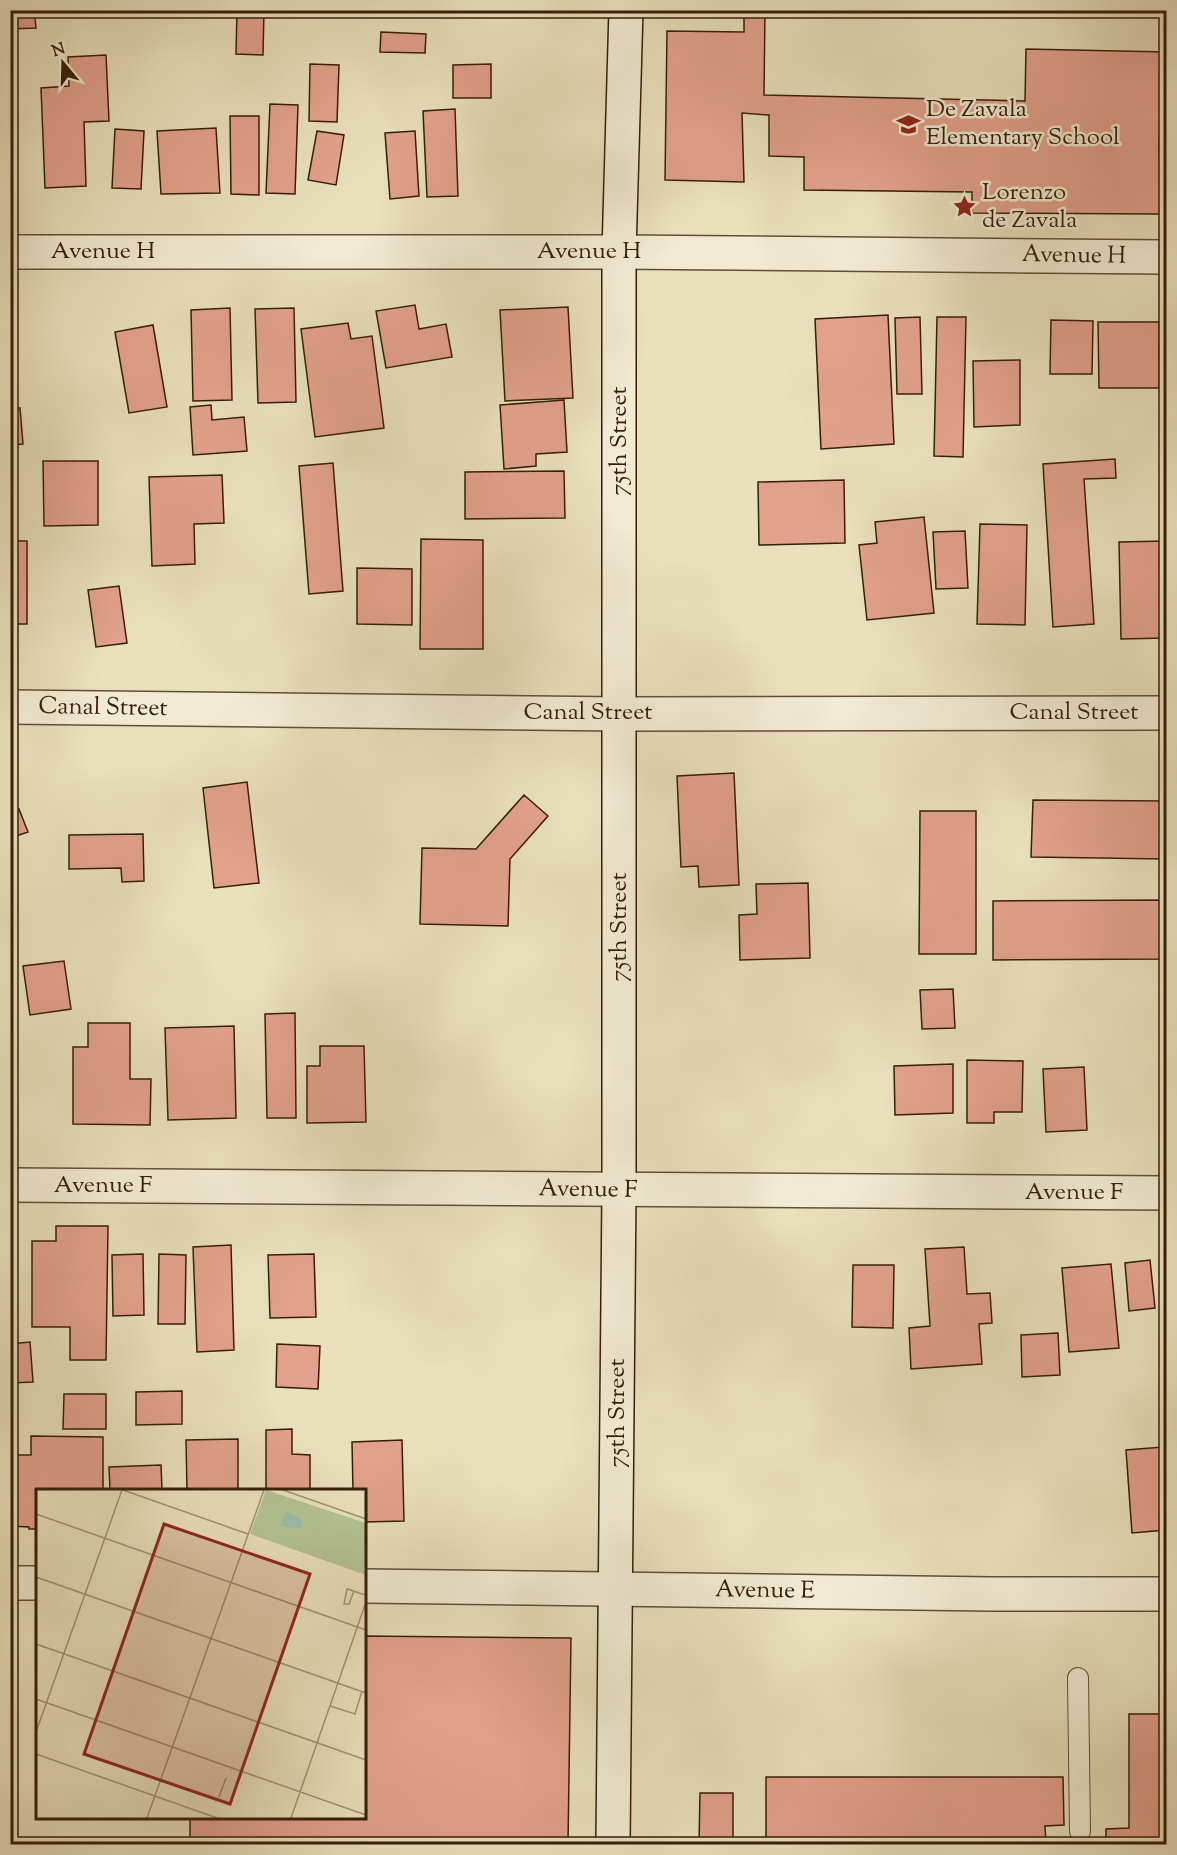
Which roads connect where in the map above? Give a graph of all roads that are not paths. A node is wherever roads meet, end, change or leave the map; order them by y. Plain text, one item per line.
1 (626, 10) edge
2 (10, 252) edge
3 (620, 252) junction
4 (1167, 257) edge
5 (10, 707) edge
6 (1167, 713) edge
7 (620, 714) junction
8 (10, 1185) edge
9 (620, 1190) junction
10 (1167, 1193) edge
11 (10, 1583) edge
12 (36, 1583) edge
13 (366, 1586) edge
14 (617, 1588) junction
15 (1167, 1594) edge
16 (1078, 1678) dead end
17 (1080, 1832) dead end
18 (613, 1845) edge

1 - 3 street, 75th Street
2 - 3 street, Avenue H
3 - 4 street, Avenue H
3 - 7 street, 75th Street
5 - 7 street, Canal Street
6 - 7 street, Canal Street
7 - 9 street, 75th Street
8 - 9 street, Avenue F
9 - 10 street, Avenue F
9 - 14 street, 75th Street
11 - 12 street
13 - 14 street, Avenue E
14 - 15 street, Avenue E
14 - 18 street, 75th Street
16 - 17 lane

